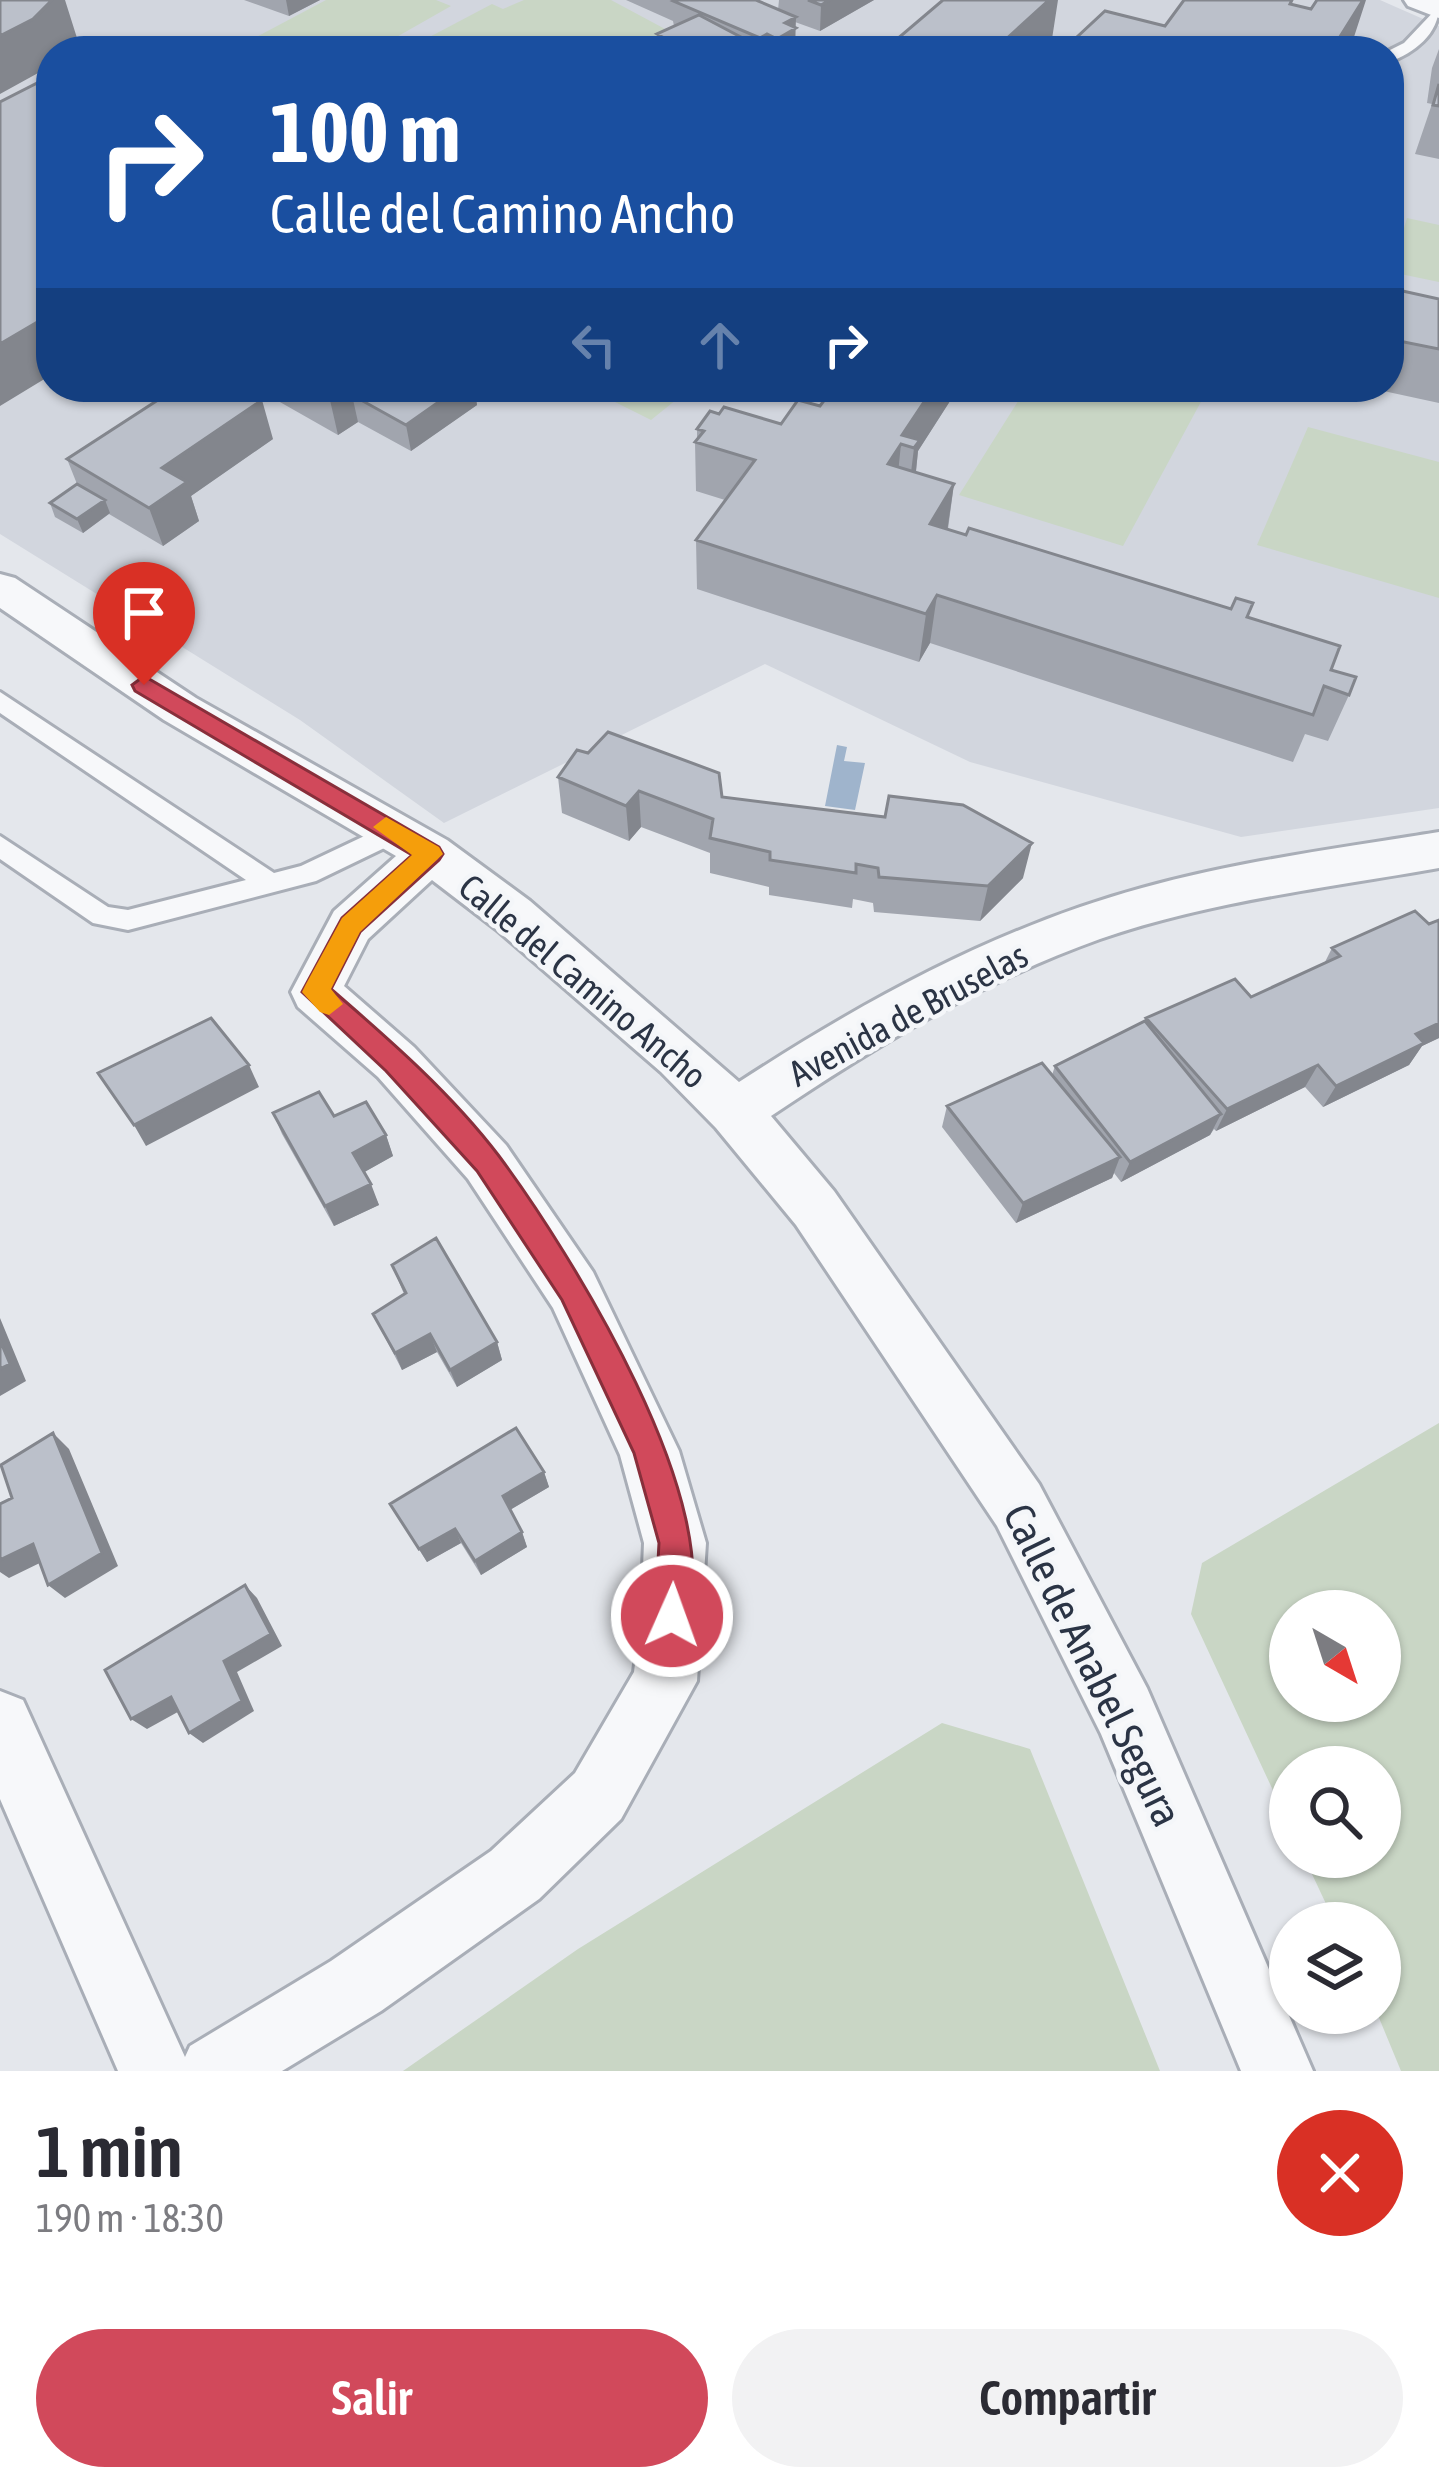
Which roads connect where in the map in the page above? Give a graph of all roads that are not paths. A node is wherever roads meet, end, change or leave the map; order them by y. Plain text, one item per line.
1 (1419, 0) edge
2 (1439, 10) edge
3 (1404, 49) edge
4 (0, 588) edge
5 (0, 701) edge
6 (412, 843) junction
7 (0, 845) edge
8 (1439, 850) edge
9 (270, 883) junction
10 (735, 1112) junction
11 (0, 1723) edge
12 (155, 2071) edge
13 (214, 2071) edge
14 (1276, 2071) edge

1 - 2 street
2 - 3 lane
4 - 6 street, Calle del Camino Ancho
5 - 9 lane
6 - 9 lane
6 - 10 street, Calle del Camino Ancho
6 - 13 street, Calle del Camino Ancho
7 - 9 lane
8 - 10 street, Avenida de Bruselas
10 - 14 street, Calle de Anabel Segura
11 - 12 street

